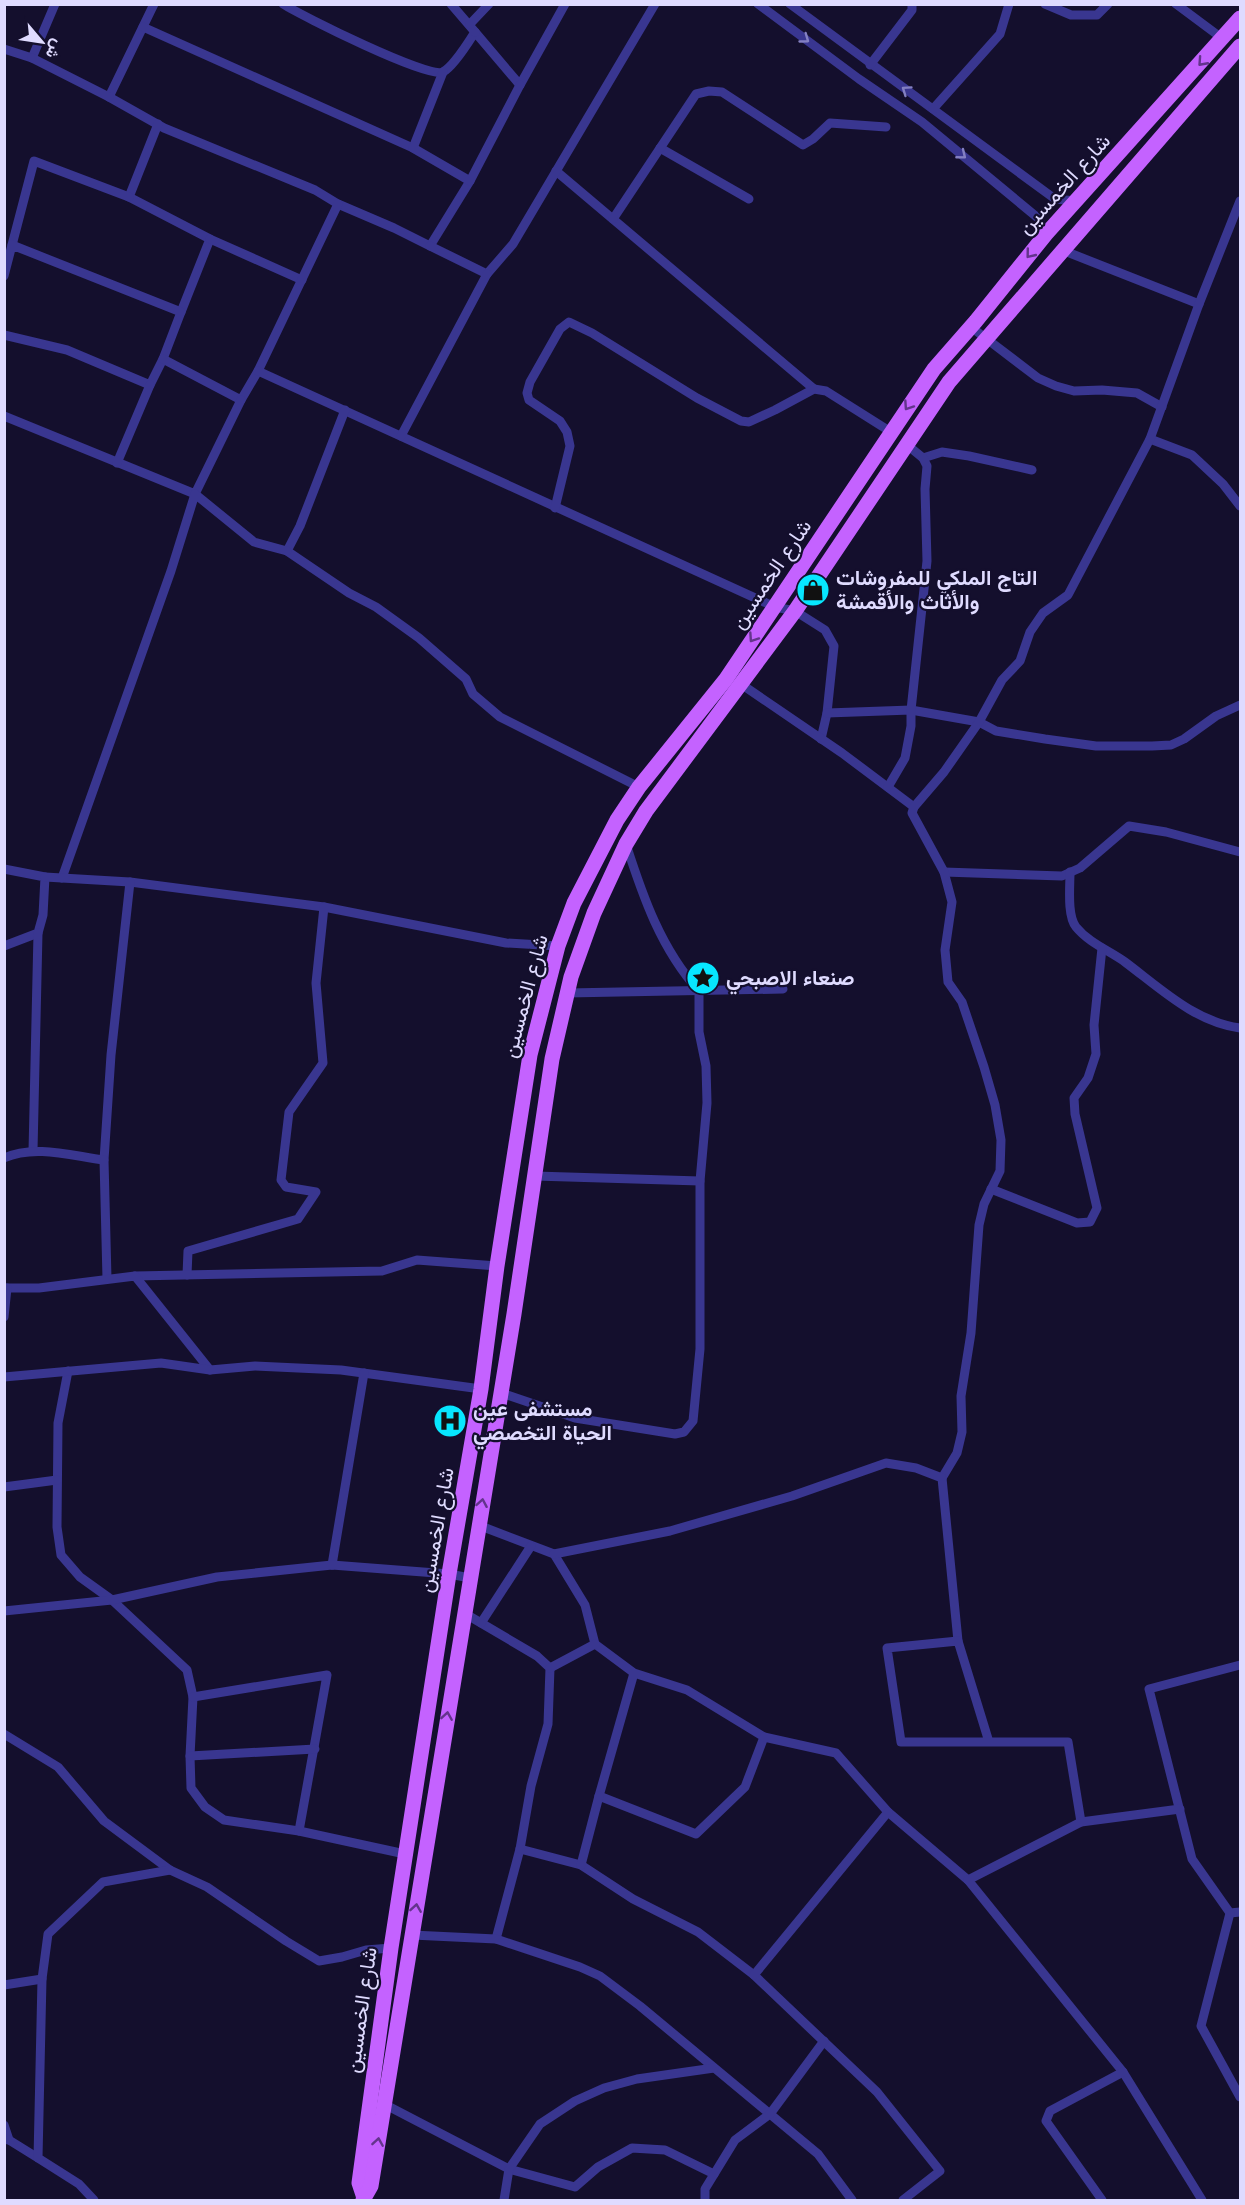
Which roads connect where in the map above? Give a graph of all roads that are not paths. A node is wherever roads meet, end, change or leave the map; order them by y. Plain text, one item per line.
1 (54, 4) edge
2 (154, 4) edge
3 (283, 4) edge
4 (451, 4) edge
5 (489, 4) edge
6 (565, 4) edge
7 (655, 4) edge
8 (758, 4) edge
9 (790, 4) edge
10 (912, 4) edge
11 (1009, 4) edge
12 (1045, 4) edge
13 (1107, 4) edge
14 (1176, 4) edge
15 (1240, 18) edge
16 (143, 27) junction
17 (472, 28) junction
18 (1223, 39) junction
19 (1240, 46) edge
20 (4, 49) edge
21 (33, 58) junction
22 (870, 65) junction
23 (443, 72) junction
24 (520, 85) junction
25 (109, 97) junction
26 (933, 110) junction
27 (158, 124) junction
28 (886, 127) dead end
29 (413, 148) junction
30 (660, 148) junction
31 (556, 171) junction
32 (470, 181) junction
33 (129, 197) junction
34 (749, 199) dead end
35 (1076, 201) junction
36 (1240, 201) edge
37 (338, 204) junction
38 (613, 219) junction
39 (1046, 234) junction
40 (210, 239) junction
41 (12, 245) junction
42 (430, 246) junction
43 (1062, 250) junction
44 (487, 274) junction
45 (4, 276) edge
46 (302, 280) junction
47 (1199, 304) junction
48 (181, 312) junction
49 (971, 327) junction
50 (4, 334) edge
51 (985, 338) junction
52 (163, 359) junction
53 (258, 371) junction
54 (150, 385) junction
55 (814, 389) junction
56 (242, 400) junction
57 (1162, 407) junction
58 (345, 410) junction
59 (4, 416) edge
60 (891, 432) junction
61 (402, 436) junction
62 (1150, 439) junction
63 (906, 444) junction
64 (878, 451) junction
65 (923, 458) junction
66 (895, 460) junction
67 (117, 463) junction
68 (1032, 470) dead end
69 (195, 494) junction
70 (1240, 506) edge
71 (555, 508) junction
72 (287, 550) junction
73 (775, 607) junction
74 (795, 611) junction
75 (741, 684) junction
76 (1240, 705) edge
77 (911, 710) junction
78 (827, 713) junction
79 (979, 722) junction
80 (821, 739) junction
81 (639, 787) junction
82 (888, 788) junction
83 (914, 807) junction
84 (626, 844) junction
85 (1240, 852) edge
86 (4, 869) edge
87 (944, 872) junction
88 (1070, 873) junction
89 (45, 877) junction
90 (62, 878) junction
91 (130, 882) junction
92 (574, 903) junction
93 (324, 907) junction
94 (594, 913) junction
95 (38, 933) junction
96 (4, 946) edge
97 (558, 946) junction
98 (1102, 948) junction
99 (783, 989) dead end
100 (699, 991) junction
101 (567, 993) junction
102 (1240, 1029) edge
103 (33, 1151) junction
104 (7, 1155) edge
105 (104, 1160) junction
106 (535, 1176) junction
107 (700, 1180) junction
108 (991, 1189) junction
109 (497, 1266) junction
110 (187, 1275) junction
111 (135, 1276) junction
112 (107, 1280) junction
113 (6, 1288) edge
114 (492, 1314) junction
115 (514, 1314) junction
116 (4, 1317) edge
117 (210, 1370) junction
118 (68, 1371) junction
119 (364, 1373) junction
120 (4, 1377) edge
121 (481, 1389) junction
122 (501, 1393) junction
123 (942, 1478) junction
124 (57, 1480) junction
125 (4, 1487) edge
126 (478, 1525) junction
127 (531, 1546) junction
128 (554, 1554) junction
129 (332, 1565) junction
130 (449, 1574) junction
131 (470, 1578) junction
132 (112, 1600) junction
133 (4, 1611) edge
134 (464, 1613) junction
135 (481, 1623) junction
136 (958, 1641) junction
137 (595, 1644) junction
138 (1240, 1665) edge
139 (549, 1668) junction
140 (634, 1673) junction
141 (193, 1696) junction
142 (4, 1734) edge
143 (764, 1737) junction
144 (988, 1742) junction
145 (315, 1749) junction
146 (190, 1756) junction
147 (599, 1796) junction
148 (1179, 1809) junction
149 (888, 1812) junction
150 (1081, 1822) junction
151 (299, 1831) junction
152 (520, 1849) junction
153 (405, 1854) junction
154 (581, 1865) junction
155 (170, 1870) junction
156 (968, 1880) junction
157 (1240, 1912) edge
158 (1230, 1913) junction
159 (412, 1935) junction
160 (496, 1939) junction
161 (391, 1948) junction
162 (754, 1975) junction
163 (42, 1979) junction
164 (4, 1985) edge
165 (824, 2041) junction
166 (714, 2068) junction
167 (1123, 2072) junction
168 (1240, 2097) edge
169 (384, 2104) junction
170 (770, 2114) junction
171 (4, 2125) edge
172 (7, 2140) edge
173 (38, 2158) junction
174 (509, 2169) junction
175 (714, 2174) junction
176 (364, 2199) edge
177 (94, 2200) edge
178 (504, 2200) edge
179 (705, 2200) edge
180 (852, 2200) edge
181 (903, 2200) edge
182 (1102, 2200) edge
183 (1202, 2200) edge

1 - 21 street
2 - 16 street
3 - 23 street
4 - 17 street
5 - 17 street
6 - 24 street
7 - 31 street
8 -> 39 street
9 - 22 street
10 - 22 street
11 - 26 street
12 - 13 street
14 - 18 street
15 - 18 main road, شارع الخمسين
16 - 25 street
16 - 29 street
17 - 23 street
17 - 24 street
18 -> 35 main road, شارع الخمسين
19 - 43 main road, شارع الخمسين
20 - 21 street
21 - 25 street
26 -> 22 street
23 - 29 street
24 - 32 street
25 - 27 street
26 - 35 street
27 - 33 street
27 - 37 street
28 - 30 street
29 - 32 street
30 - 34 street
30 - 38 street
31 - 38 street
31 - 44 street
32 - 42 street
33 - 40 street
33 - 41 street
35 - 39 main road, شارع الخمسين
36 - 47 street
37 - 42 street
37 - 46 street
38 - 55 street
39 -> 49 main road, شارع الخمسين
40 - 46 street
40 - 48 street
41 - 45 street
41 - 48 street
42 - 44 street
43 - 47 street
43 - 51 main road, شارع الخمسين
44 - 61 street
46 - 53 street
47 - 57 street
48 - 52 street
49 - 51 street
49 -> 60 main road, شارع الخمسين
50 - 54 street
51 - 57 street
51 - 63 main road, شارع الخمسين
52 - 54 street
52 - 56 street
53 - 56 street
53 - 58 street
54 - 67 street
55 - 60 street
55 - 71 street
56 - 69 street
57 - 62 street
58 - 61 street
58 - 72 street
59 - 67 street
60 - 64 main road, شارع الخمسين
61 - 71 street
62 - 70 street
62 - 79 street
63 - 65 street
63 - 66 main road, شارع الخمسين
64 - 66 main road
64 - 73 main road, شارع الخمسين
65 - 68 street
65 - 77 street
66 - 74 main road, شارع الخمسين
67 - 69 street
69 - 72 street
69 - 90 street
71 - 73 street
72 - 81 street
73 - 74 street
73 -> 81 main road, شارع الخمسين
74 - 75 main road, شارع الخمسين
74 - 78 street
75 - 80 street
75 - 84 main road, شارع الخمسين
76 - 79 street
77 - 78 street
77 - 79 street
77 - 82 street
78 - 80 street
79 - 83 street
80 - 82 street
81 - 92 main road, شارع الخمسين
82 - 83 street
83 - 87 street
84 - 94 main road, شارع الخمسين
84 - 100 street
85 - 88 street
86 - 89 street
87 - 88 street
87 - 108 street
88 - 98 street
89 - 90 street
89 - 95 street
90 - 91 street
91 - 93 street
91 - 105 street
92 - 94 main road
92 - 97 main road, شارع الخمسين
93 - 97 street
93 - 110 street
94 - 101 main road, شارع الخمسين
95 - 96 street
95 - 103 street
97 - 109 main road, شارع الخمسين
98 - 102 street
98 - 108 street
99 - 100 street
100 - 101 street
100 - 107 street
101 - 106 main road, شارع الخمسين
103 - 104 street
103 - 105 street
105 - 112 street
106 - 107 street
106 - 115 main road, شارع الخمسين
107 - 122 street
108 - 123 street
109 - 110 street
109 - 114 main road, شارع الخمسين
110 - 111 street
111 - 112 street
111 - 117 street
112 - 113 street
113 - 116 street
114 - 115 main road
114 - 121 main road, شارع الخمسين
115 - 122 main road, شارع الخمسين
117 - 118 street
117 - 119 street
118 - 120 street
118 - 124 street
119 - 121 street
119 - 129 street
121 - 130 main road, شارع الخمسين
126 -> 122 main road, شارع الخمسين
123 - 128 street
123 - 136 street
124 - 125 street
124 - 132 street
126 - 127 street
126 - 131 main road, شارع الخمسين
127 - 128 street
127 - 135 street
128 - 137 street
129 - 130 street
129 - 132 street
130 - 131 street
130 - 153 main road, شارع الخمسين
131 - 134 main road, شارع الخمسين
132 - 133 street
132 - 141 street
134 - 135 street
159 -> 134 main road, شارع الخمسين
135 - 139 street
136 - 144 street
136 - 144 street
137 - 139 street
137 - 140 street
138 - 148 street
139 - 152 street
140 - 143 street
140 - 147 street
141 - 145 street
141 - 146 street
142 - 155 street
143 - 147 street
143 - 149 street
144 - 150 street
145 - 146 street
145 - 151 street
146 - 151 street
147 - 154 street
148 - 150 street
148 - 158 street
149 - 156 street
149 - 162 street
150 - 156 street
151 - 153 street
152 - 154 street
152 - 160 street
153 - 161 main road, شارع الخمسين
154 - 162 street
155 - 161 street
155 - 163 street
156 - 167 street
157 - 158 street
158 - 168 street
159 - 160 street
159 - 169 main road, شارع الخمسين
160 - 166 street
161 - 176 main road, شارع الخمسين
162 - 165 street
163 - 164 street
163 - 173 street
165 - 170 street
165 - 181 street
166 - 170 street
166 - 174 street
167 - 182 street
167 - 183 street
169 - 174 street
176 -> 169 main road, شارع الخمسين
170 - 175 street
170 - 180 street
171 - 172 street
172 - 173 street
173 - 177 street
174 - 175 street
174 - 178 street
175 - 179 street

